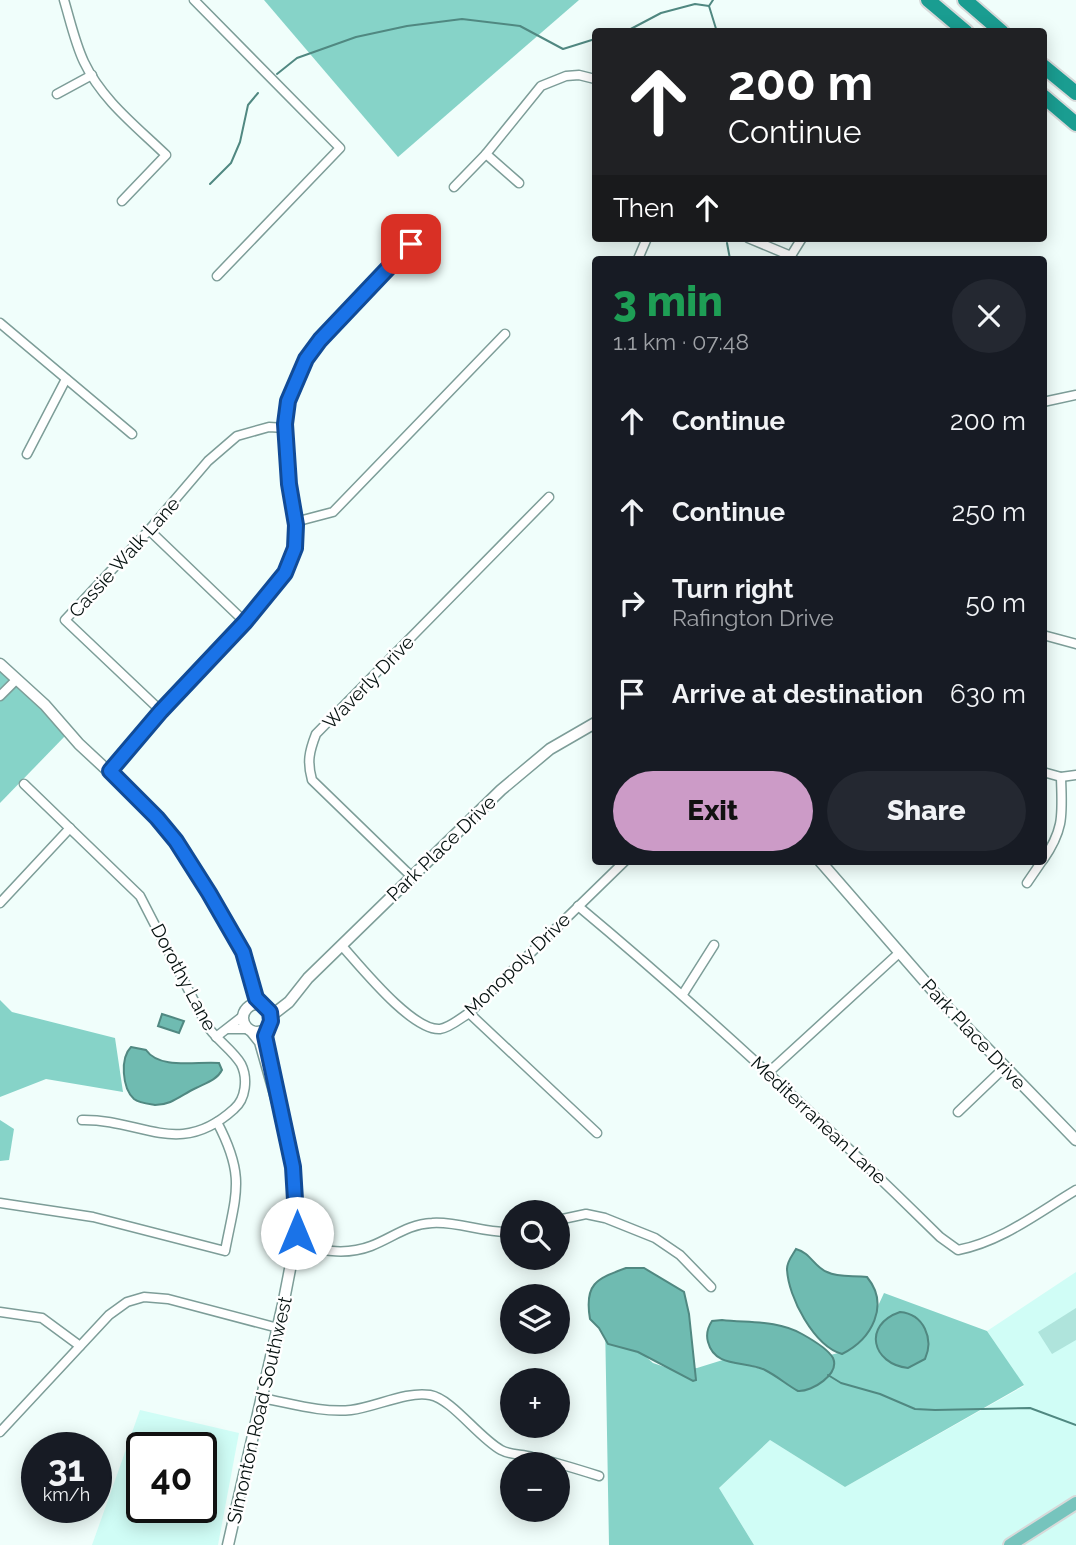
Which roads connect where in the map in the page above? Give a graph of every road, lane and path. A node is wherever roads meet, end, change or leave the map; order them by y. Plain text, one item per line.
1 (64, 0) edge
2 (194, 0) edge
3 (928, 0) edge
4 (965, 0) edge
5 (961, 28) edge
6 (997, 28) edge
7 (1047, 69) edge
8 (92, 75) junction
9 (592, 78) edge
10 (1076, 93) edge
11 (57, 94) dead end
12 (1047, 99) edge
13 (1076, 124) edge
14 (486, 154) junction
15 (519, 183) dead end
16 (454, 187) dead end
17 (122, 201) dead end
18 (756, 242) edge
19 (411, 244) dead end
20 (786, 256) edge
21 (217, 276) dead end
22 (0, 323) edge
23 (505, 334) dead end
24 (66, 379) junction
25 (1076, 395) edge
26 (1047, 401) edge
27 (285, 428) junction
28 (132, 435) dead end
29 (27, 453) dead end
30 (549, 497) dead end
31 (295, 522) junction
32 (149, 530) junction
33 (245, 622) junction
34 (1047, 636) edge
35 (1076, 644) edge
36 (0, 664) edge
37 (16, 680) junction
38 (0, 696) edge
39 (161, 711) junction
40 (592, 725) edge
41 (110, 771) junction
42 (1047, 773) edge
43 (1076, 775) edge
44 (1061, 777) junction
45 (24, 784) dead end
46 (70, 828) junction
47 (1047, 854) edge
48 (621, 865) edge
49 (823, 865) edge
50 (1040, 865) edge
51 (411, 876) junction
52 (1027, 883) dead end
53 (0, 903) edge
54 (578, 906) junction
55 (235, 939) junction
56 (715, 945) dead end
57 (342, 946) junction
58 (899, 953) junction
59 (299, 988) junction
60 (684, 995) junction
61 (262, 1005) junction
62 (245, 1011) junction
63 (469, 1013) junction
64 (271, 1016) junction
65 (228, 1029) junction
66 (266, 1029) junction
67 (250, 1030) junction
68 (216, 1037) junction
69 (1004, 1068) junction
70 (769, 1072) junction
71 (280, 1109) junction
72 (958, 1112) dead end
73 (82, 1120) dead end
74 (217, 1122) junction
75 (597, 1133) dead end
76 (1076, 1140) edge
77 (1076, 1190) edge
78 (0, 1203) edge
79 (570, 1217) edge
80 (500, 1231) edge
81 (295, 1245) junction
82 (711, 1287) dead end
83 (0, 1312) edge
84 (278, 1328) junction
85 (80, 1346) junction
86 (261, 1398) junction
87 (0, 1432) edge
88 (599, 1476) dead end
89 (1076, 1503) edge
90 (230, 1544) edge
91 (1010, 1545) edge

1 - 8 street
2 - 21 street
3 - 5 highway
4 - 6 highway
7 - 10 highway
8 - 11 street
8 - 17 street
9 - 14 street
12 - 13 highway
14 - 15 street
14 - 16 street
18 - 20 street
19 - 27 street
22 - 24 street
23 - 31 street
24 - 28 street
24 - 29 street
25 - 26 street
27 - 31 street
27 - 32 street, Cassie Walk Lane
30 - 51 street, Waverly Drive
31 - 33 street
32 - 33 street
32 - 39 street, Cassie Walk Lane
33 - 39 street
34 - 35 street
36 - 37 street
37 - 38 street
37 - 41 street
39 - 41 street
40 - 51 street, Park Place Drive
41 - 55 street
42 - 44 street
43 - 44 street
44 - 47 street
45 - 46 street, Dorothy Lane
46 - 53 street
46 - 68 street, Dorothy Lane
48 - 54 street, Monopoly Drive
49 - 58 street, Park Place Drive
50 - 52 street
51 - 57 street, Park Place Drive
54 - 60 street, Mediterranean Lane
54 - 63 street, Monopoly Drive
55 - 61 street
55 - 62 street
56 - 60 street
57 - 59 street, Park Place Drive
57 - 63 street, Monopoly Drive
58 - 69 street, Park Place Drive
58 - 70 street
59 - 61 street, Park Place Drive
59 - 64 street, Park Place Drive
60 - 70 street, Mediterranean Lane
61 - 62 street
61 - 64 street
62 - 65 street
62 - 67 street
63 - 75 street
64 - 66 street
65 - 67 street
65 - 68 street
66 - 67 street
66 - 71 street, Simonton Road Southwest
67 - 71 street, Simonton Road Southwest
68 - 74 street, Dorothy Lane
69 - 72 street
69 - 76 street, Park Place Drive
70 - 77 street, Mediterranean Lane
71 - 81 street, Simonton Road Southwest
73 - 74 street, Dorothy Lane
74 - 78 street
79 - 82 street
80 - 81 street
81 - 84 street, Simonton Road Southwest
83 - 85 street
84 - 85 street
84 - 86 street, Simonton Road Southwest
85 - 87 street
86 - 88 street
86 - 90 street, Simonton Road Southwest
89 - 91 main road

